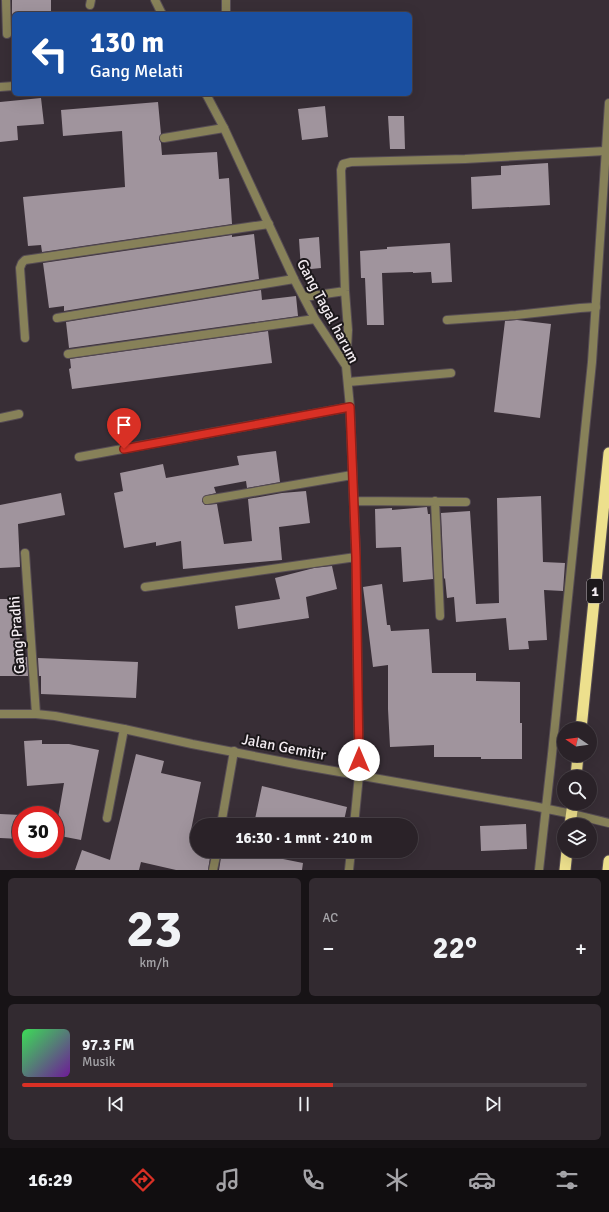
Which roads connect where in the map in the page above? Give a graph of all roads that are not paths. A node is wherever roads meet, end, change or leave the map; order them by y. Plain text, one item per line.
1 (6, 0) edge
2 (155, 0) edge
3 (226, 0) edge
4 (161, 12) edge
5 (226, 12) edge
6 (7, 34) dead end
7 (12, 86) edge
8 (0, 87) edge
9 (207, 96) edge
10 (609, 103) edge
11 (224, 128) junction
12 (164, 138) dead end
13 (605, 151) junction
14 (269, 224) junction
15 (294, 280) junction
16 (345, 291) junction
17 (304, 297) junction
18 (596, 308) junction
19 (57, 318) dead end
20 (315, 319) junction
21 (447, 320) dead end
22 (24, 338) dead end
23 (68, 354) dead end
24 (346, 366) junction
25 (451, 373) dead end
26 (348, 382) junction
27 (350, 407) junction
28 (19, 414) dead end
29 (0, 418) edge
30 (609, 453) edge
31 (79, 457) dead end
32 (352, 475) junction
33 (207, 500) dead end
34 (354, 501) junction
35 (435, 501) junction
36 (466, 502) dead end
37 (25, 553) dead end
38 (356, 557) junction
39 (145, 587) dead end
40 (440, 616) dead end
41 (0, 714) edge
42 (36, 714) junction
43 (582, 722) edge
44 (124, 729) junction
45 (234, 751) junction
46 (359, 775) junction
47 (546, 808) junction
48 (557, 808) edge
49 (577, 810) edge
50 (107, 818) dead end
51 (222, 818) edge
52 (355, 818) edge
53 (609, 823) edge
54 (216, 858) edge
55 (350, 858) edge
56 (566, 858) edge
57 (609, 862) edge
58 (213, 870) edge
59 (349, 870) edge
60 (539, 870) edge
61 (565, 870) edge
62 (608, 870) edge

1 - 6 street
2 - 4 street
3 - 5 street
7 - 8 street
9 - 11 street, Gang Tagal harum
10 - 13 street
11 - 12 street
11 - 14 street, Gang Tagal harum
13 - 16 street
13 - 18 street
14 - 15 street, Gang Tagal harum
14 - 22 street
15 - 17 street, Gang Tagal harum
15 - 19 street
16 - 17 street
16 - 24 street
17 - 20 street, Gang Tagal harum
18 - 21 street
18 - 47 street
20 - 23 street
20 - 24 street, Gang Tagal harum
24 - 26 street, Gang Tagal harum
25 - 26 street
26 - 27 street, Gang Tagal harum
27 - 31 street
27 - 32 street, Gang Tagal harum
28 - 29 street
30 - 43 highway, 1
32 - 33 street
32 - 34 street, Gang Tagal harum
34 - 35 street
34 - 38 street, Gang Tagal harum
35 - 36 street
35 - 40 street
37 - 42 street, Gang Pradhi
38 - 39 street
38 - 46 street, Gang Tagal harum
41 - 42 street, Jalan Gemitir
42 - 44 street, Jalan Gemitir
44 - 45 street, Jalan Gemitir
44 - 50 street
45 - 46 street, Jalan Gemitir
45 - 51 street
46 - 47 street, Jalan Gemitir
46 - 52 street, Gang Tagal harum
47 - 48 street, Jalan Gemitir
47 - 60 street
49 - 53 street, Jalan Gemitir
54 - 58 street
55 - 59 street
56 - 61 highway
57 - 62 highway

